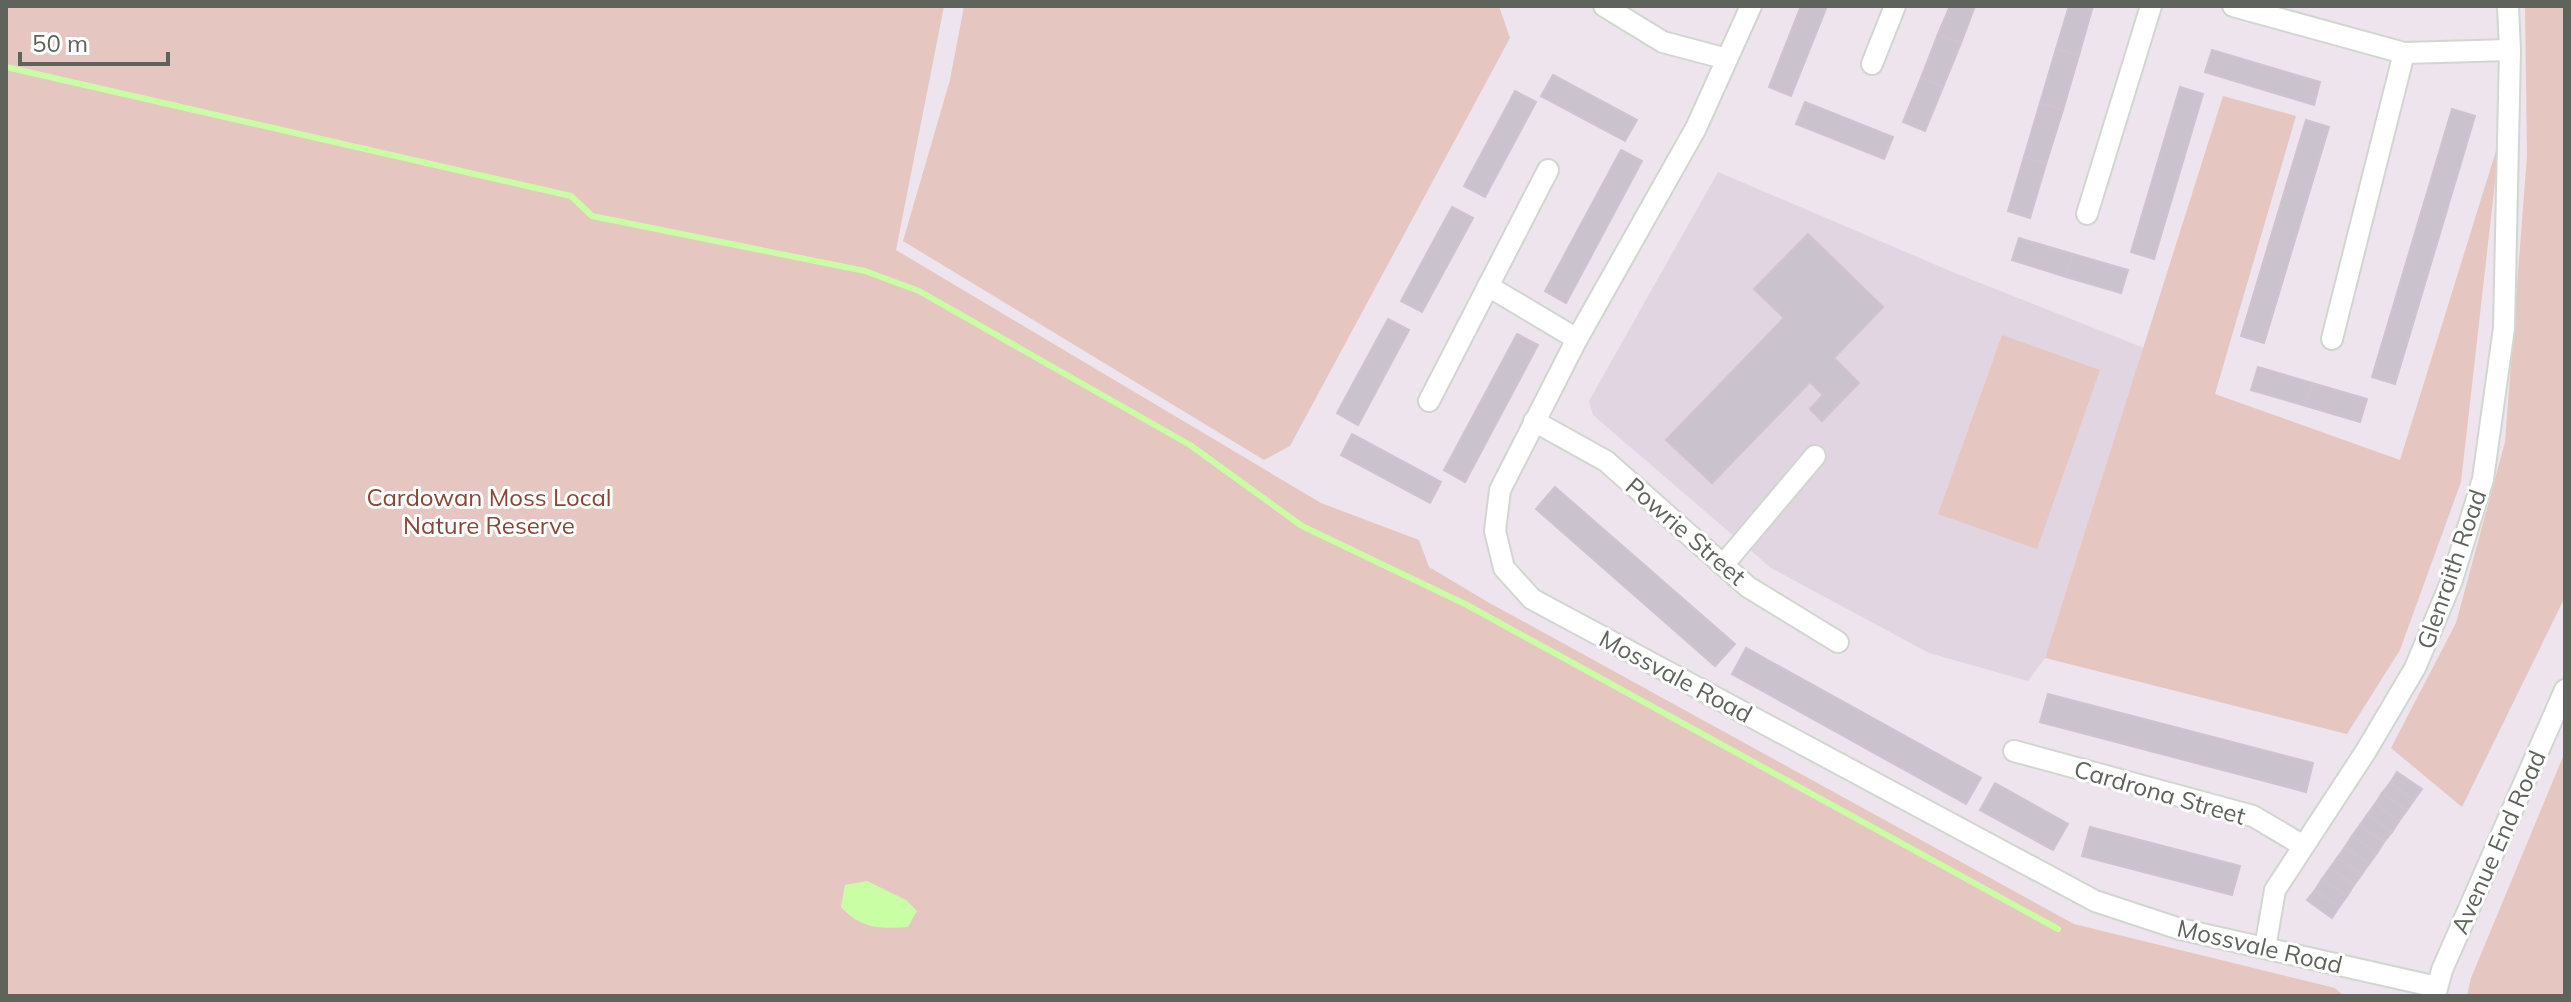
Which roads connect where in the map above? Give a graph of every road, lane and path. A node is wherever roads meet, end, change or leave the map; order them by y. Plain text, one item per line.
1 (1604, 6) edge
2 (1751, 6) edge
3 (1895, 6) edge
4 (2151, 6) edge
5 (2233, 6) edge
6 (2508, 6) edge
7 (2510, 50) junction
8 (2404, 53) junction
9 (1727, 59) junction
10 (1872, 64) dead end
11 (1548, 170) dead end
12 (2087, 214) dead end
13 (1488, 286) junction
14 (1577, 339) junction
15 (2332, 339) dead end
16 (1429, 401) dead end
17 (1534, 421) junction
18 (1815, 456) dead end
19 (1723, 565) junction
20 (1838, 642) dead end
21 (2565, 690) edge
22 (2014, 751) dead end
23 (2302, 845) junction
24 (2265, 948) junction
25 (2436, 992) edge

1 - 9 street
2 - 9 street, Mossvale Road
3 - 10 street
4 - 12 street
5 - 8 street
6 - 7 street, Glenraith Road
7 - 8 street
7 - 23 street, Glenraith Road
8 - 15 street
9 - 14 street, Mossvale Road
11 - 13 street
13 - 14 street
13 - 16 street
14 - 17 street, Mossvale Road
17 - 19 street, Powrie Street
17 - 24 street, Mossvale Road
18 - 19 street
19 - 20 street, Powrie Street
21 - 25 street, Avenue End Road
22 - 23 street, Cardrona Street
23 - 24 street, Glenraith Road
24 - 25 street, Mossvale Road

